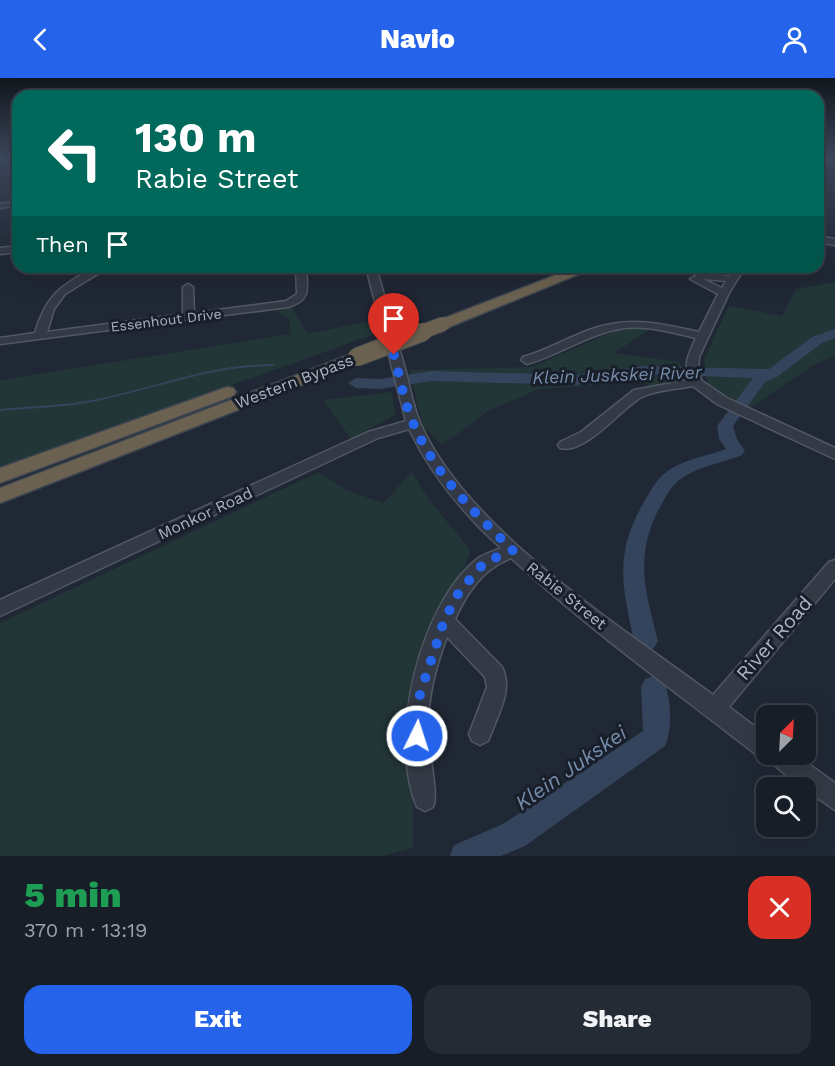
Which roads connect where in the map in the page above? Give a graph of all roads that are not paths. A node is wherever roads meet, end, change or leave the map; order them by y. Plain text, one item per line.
1 (93, 273) edge
2 (302, 273) edge
3 (373, 273) edge
4 (547, 273) edge
5 (572, 273) edge
6 (736, 273) edge
7 (733, 279) junction
8 (188, 287) dead end
9 (724, 293) junction
10 (189, 317) junction
11 (442, 318) junction
12 (40, 336) junction
13 (702, 336) junction
14 (0, 341) edge
15 (358, 350) junction
16 (527, 360) dead end
17 (694, 377) junction
18 (412, 423) junction
19 (565, 444) dead end
20 (835, 454) edge
21 (0, 476) edge
22 (0, 496) edge
23 (513, 550) junction
24 (832, 576) edge
25 (0, 608) edge
26 (444, 621) junction
27 (714, 709) junction
28 (480, 734) dead end
29 (756, 740) edge
30 (791, 765) edge
31 (835, 798) edge
32 (425, 799) dead end

1 - 12 street
2 - 10 street, Essenhout Drive
3 - 18 street, Rabie Street
4 - 11 highway, Western Bypass
5 - 11 highway, Western Bypass
6 - 7 street
7 - 9 street
7 - 9 street
8 - 10 street
9 - 13 street
10 - 12 street, Essenhout Drive
11 - 15 highway, Western Bypass, bridge
12 - 14 street, Essenhout Drive
13 - 16 street
13 - 17 street
15 - 21 highway, Western Bypass
15 - 22 highway, Western Bypass
17 - 19 street
17 - 20 street
18 - 23 street, Rabie Street
18 - 25 street, Monkor Road
23 - 26 street
23 - 27 street, Rabie Street
24 - 27 street, River Road
26 - 28 street
26 - 32 street
27 - 29 street, Rabie Street
30 - 31 street

